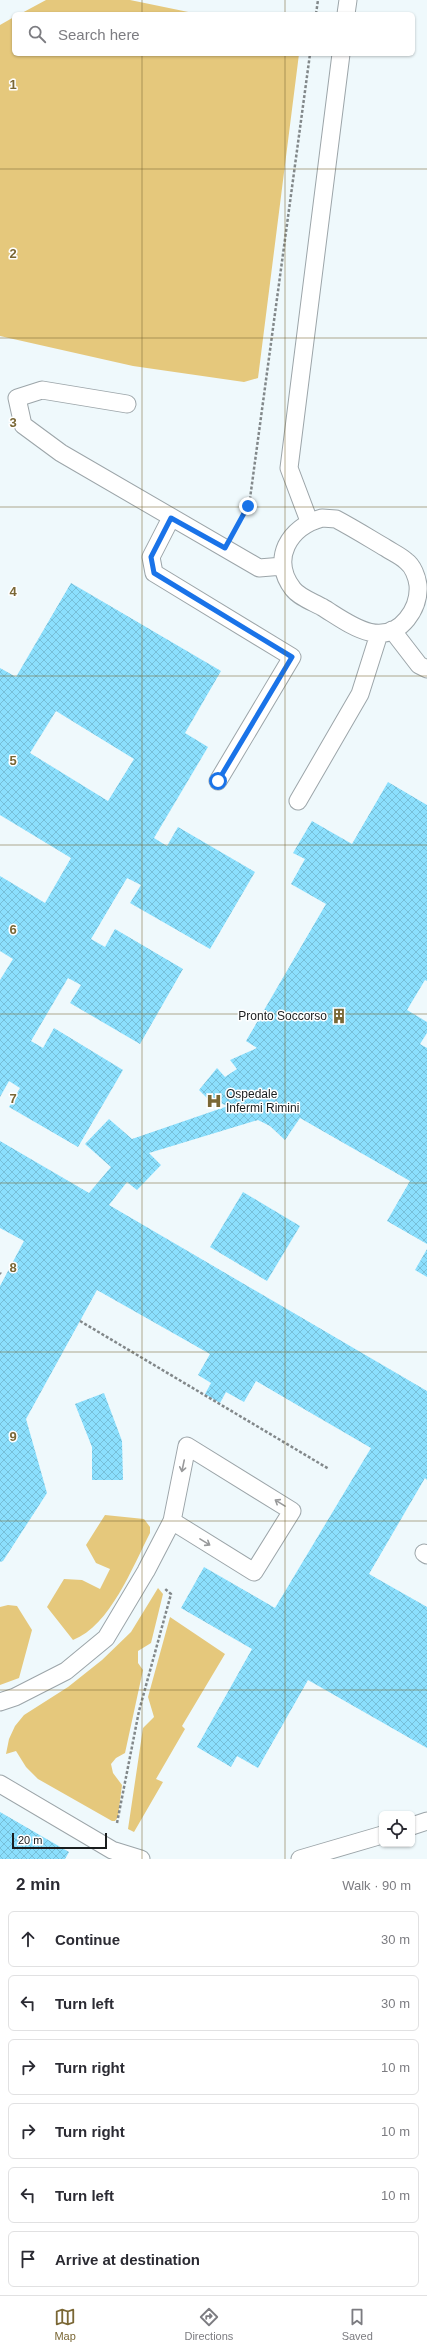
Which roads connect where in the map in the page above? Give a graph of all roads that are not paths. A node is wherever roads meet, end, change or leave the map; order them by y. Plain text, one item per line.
1 (348, 0) edge
2 (346, 12) edge
3 (341, 56) edge
4 (127, 404) dead end
5 (171, 518) junction
6 (309, 521) junction
7 (283, 566) junction
8 (422, 600) edge
9 (386, 632) junction
10 (427, 669) edge
11 (218, 781) dead end
12 (298, 800) dead end
13 (172, 1521) junction
14 (0, 1702) edge
15 (0, 1784) edge
16 (427, 1821) edge
17 (415, 1825) edge
18 (379, 1836) edge
19 (141, 1859) edge
20 (300, 1859) edge

1 - 2 lane
3 - 6 lane
4 - 5 lane
5 - 7 lane
5 - 11 lane
6 - 7 lane
6 - 8 lane
7 - 9 lane
8 - 9 lane
9 - 10 lane
9 - 12 lane
13 -> 13 lane
13 - 14 lane
15 - 19 lane
16 - 17 lane
18 - 20 lane

